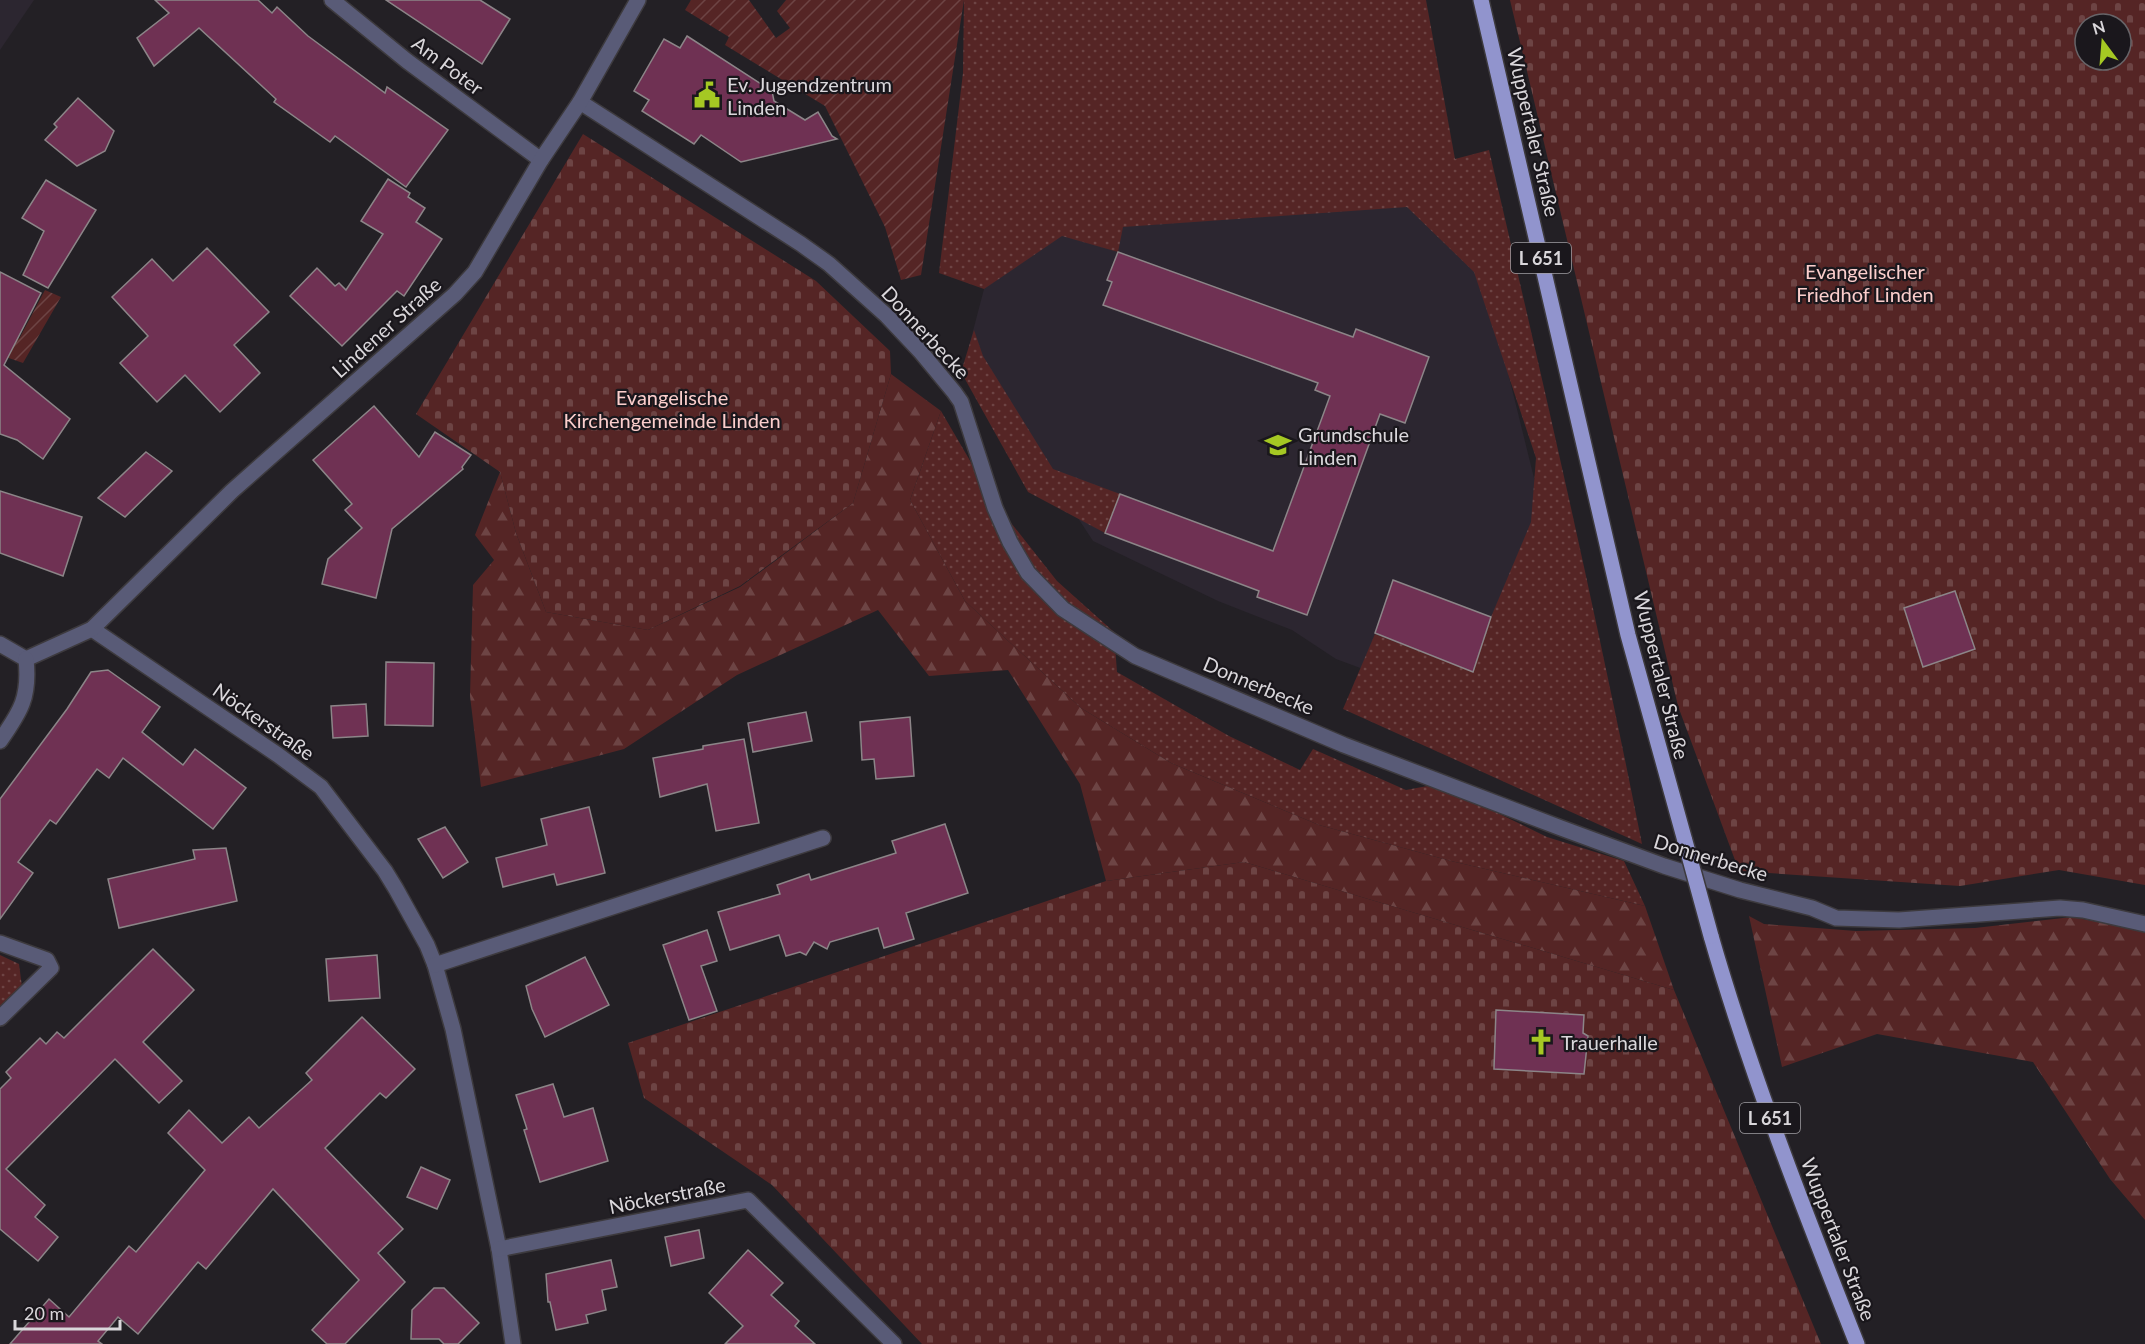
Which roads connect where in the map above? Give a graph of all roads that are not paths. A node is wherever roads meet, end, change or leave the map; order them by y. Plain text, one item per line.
1 (332, 0) edge
2 (638, 0) edge
3 (1481, 0) edge
4 (580, 102) junction
5 (541, 160) junction
6 (92, 629) junction
7 (0, 644) edge
8 (26, 659) junction
9 (0, 741) edge
10 (823, 838) dead end
11 (2145, 924) edge
12 (0, 943) edge
13 (435, 965) junction
14 (0, 1018) edge
15 (499, 1250) junction
16 (513, 1344) edge
17 (894, 1344) edge
18 (1857, 1344) edge

1 - 5 street, Am Poter
2 - 4 street, Lindener Straße
3 - 18 main road, Wuppertaler Straße / L 651, bridge
4 - 5 street, Lindener Straße
4 - 11 street, Donnerbecke
5 - 6 street, Lindener Straße
6 - 8 street
6 - 13 street, Nöckerstraße
7 - 8 street
8 - 9 street
10 - 13 street
12 - 14 street
13 - 15 street, Nöckerstraße
15 - 16 street, Nöckerstraße
15 - 17 street, Nöckerstraße

